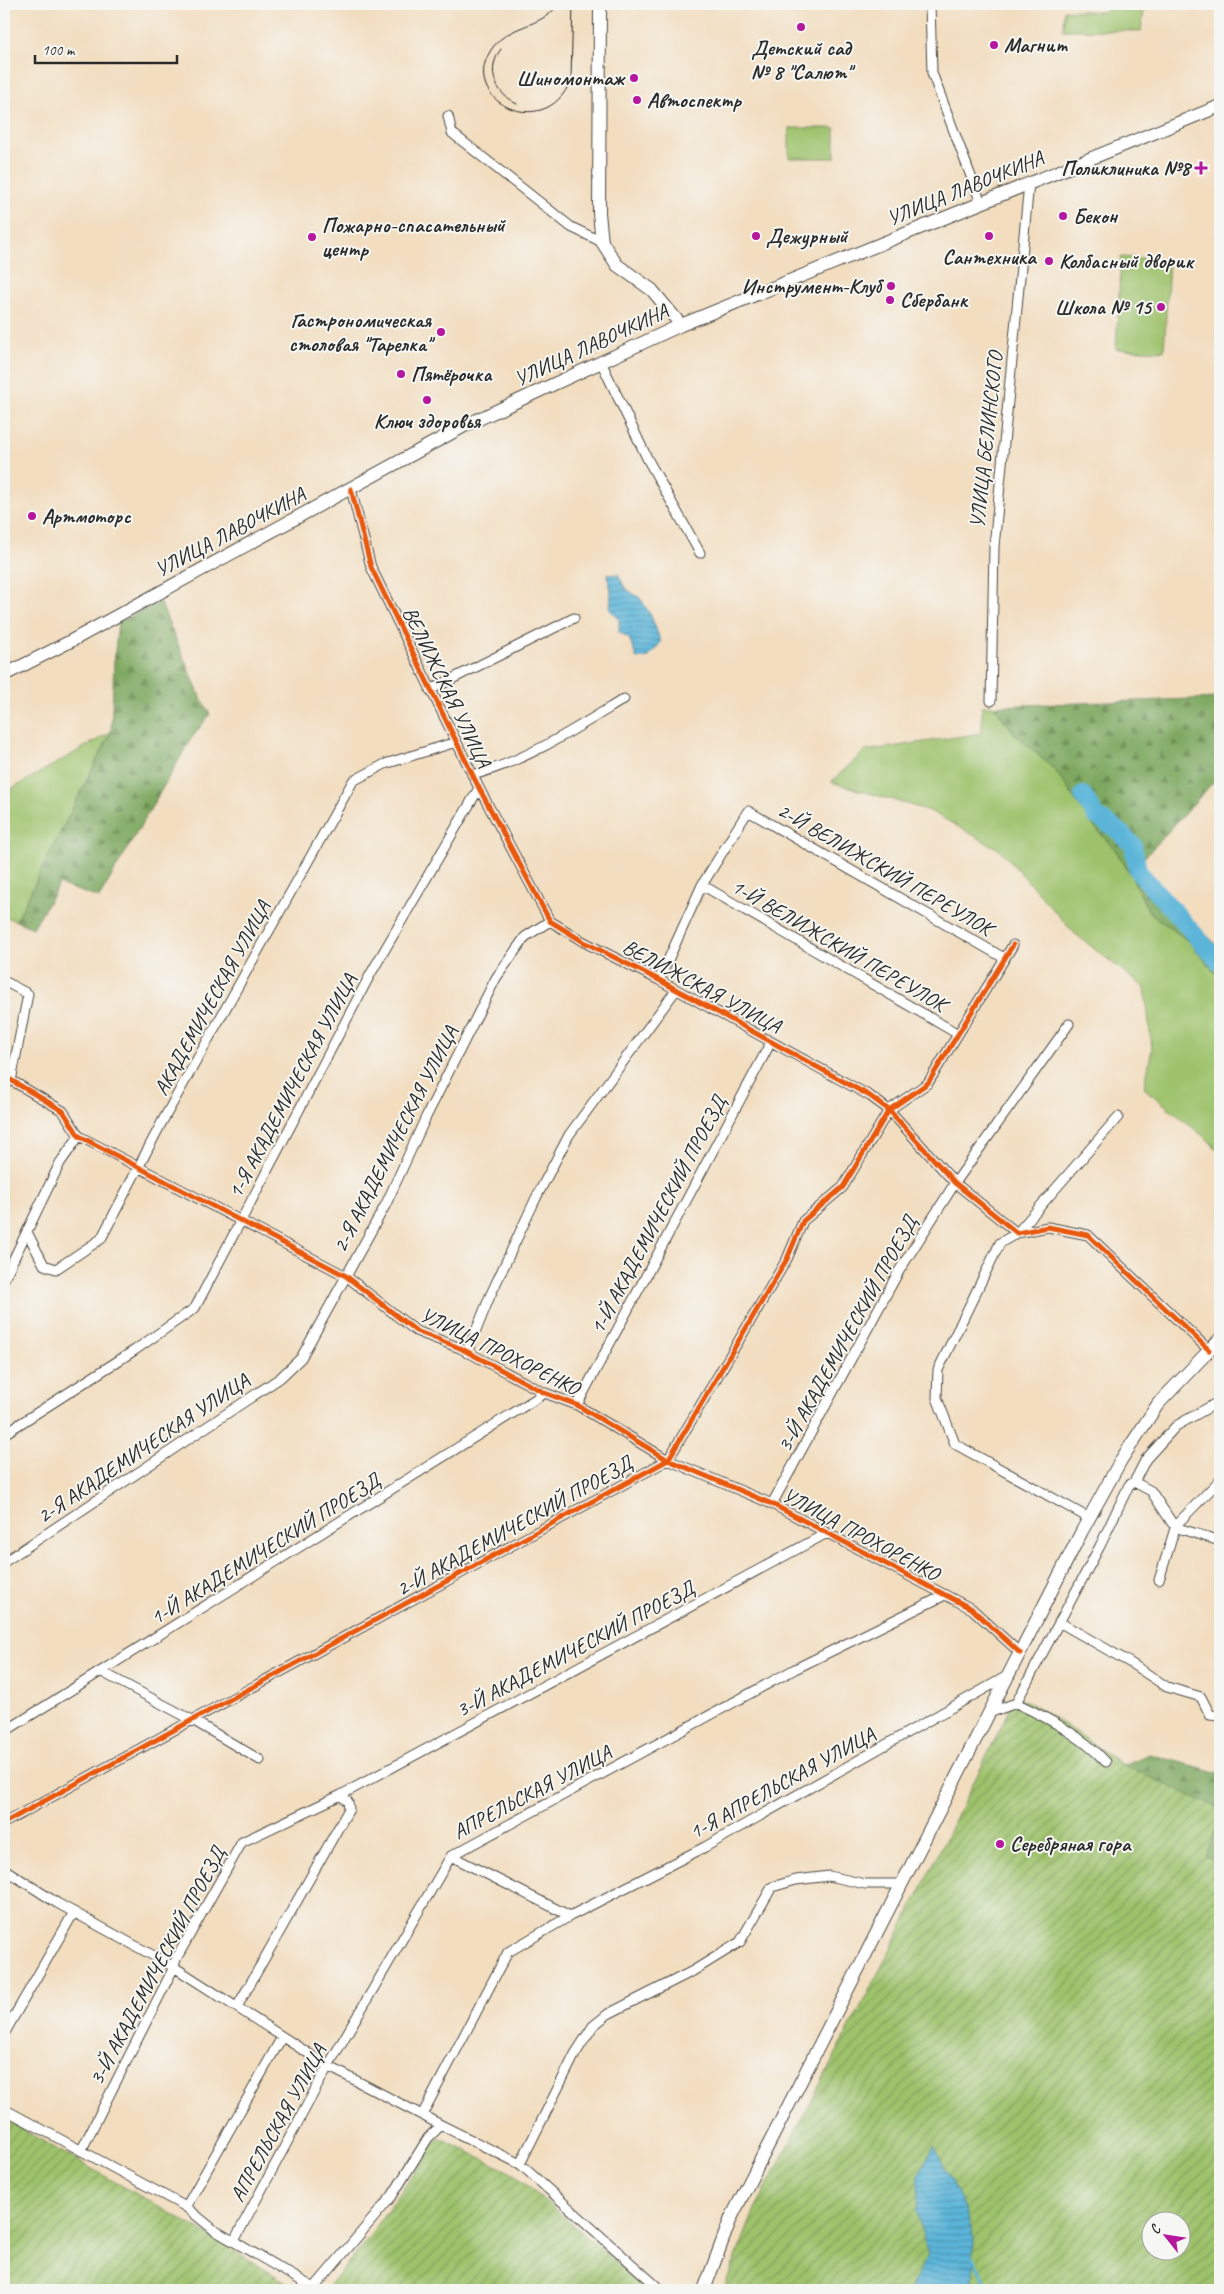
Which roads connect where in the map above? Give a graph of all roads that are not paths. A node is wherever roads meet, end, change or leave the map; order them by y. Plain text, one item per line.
1 (600, 4) edge
2 (930, 4) edge
3 (1220, 106) edge
4 (448, 116) dead end
5 (1029, 183) junction
6 (981, 203) junction
7 (602, 242) junction
8 (681, 325) junction
9 (601, 362) junction
10 (351, 489) junction
11 (700, 553) dead end
12 (574, 618) dead end
13 (4, 675) edge
14 (430, 690) junction
15 (624, 699) dead end
16 (991, 701) dead end
17 (456, 742) junction
18 (472, 775) junction
19 (479, 788) junction
20 (702, 885) junction
21 (550, 921) junction
22 (1013, 945) dead end
23 (1004, 958) junction
24 (659, 980) junction
25 (4, 981) edge
26 (676, 990) junction
27 (1069, 1024) dead end
28 (958, 1034) junction
29 (771, 1042) junction
30 (8, 1079) edge
31 (889, 1110) junction
32 (1118, 1118) dead end
33 (79, 1136) junction
34 (138, 1168) junction
35 (955, 1183) junction
36 (240, 1221) junction
37 (27, 1232) junction
38 (1017, 1233) junction
39 (346, 1276) junction
40 (4, 1279) edge
41 (1220, 1339) edge
42 (1209, 1350) junction
43 (467, 1353) junction
44 (545, 1393) junction
45 (1220, 1401) edge
46 (577, 1405) junction
47 (4, 1434) edge
48 (668, 1460) junction
49 (1220, 1480) edge
50 (1134, 1482) junction
51 (772, 1504) junction
52 (1089, 1518) junction
53 (1176, 1526) junction
54 (827, 1533) junction
55 (1220, 1541) edge
56 (4, 1562) edge
57 (1159, 1580) dead end
58 (943, 1596) junction
59 (1059, 1622) junction
60 (1020, 1653) junction
61 (102, 1672) junction
62 (1009, 1675) junction
63 (1016, 1704) junction
64 (989, 1713) junction
65 (1220, 1716) edge
66 (194, 1721) junction
67 (4, 1732) edge
68 (260, 1760) dead end
69 (1106, 1762) dead end
70 (341, 1795) junction
71 (4, 1823) edge
72 (451, 1856) junction
73 (4, 1869) edge
74 (901, 1884) junction
75 (74, 1912) junction
76 (570, 1916) junction
77 (174, 1967) junction
78 (237, 2007) junction
79 (4, 2034) edge
80 (282, 2037) junction
81 (328, 2066) junction
82 (4, 2109) edge
83 (422, 2115) junction
84 (441, 2125) junction
85 (81, 2151) junction
86 (520, 2164) junction
87 (186, 2208) junction
88 (234, 2241) junction
89 (661, 2290) edge
90 (704, 2290) edge

1 - 7 main road
2 - 6 street
3 - 5 main road, УЛИЦА ЛАВОЧКИНА
4 - 7 street
5 - 6 main road, УЛИЦА ЛАВОЧКИНА
5 - 16 street, УЛИЦА БЕЛИНСКОГО
6 - 8 main road, УЛИЦА ЛАВОЧКИНА
7 - 8 main road
8 - 9 main road, УЛИЦА ЛАВОЧКИНА
9 - 10 main road, УЛИЦА ЛАВОЧКИНА
9 - 11 street
10 - 13 main road, УЛИЦА ЛАВОЧКИНА
10 - 14 street, ВЕЛИЖСКАЯ УЛИЦА
12 - 14 street
14 - 17 street, ВЕЛИЖСКАЯ УЛИЦА
15 - 18 street
17 - 18 street, ВЕЛИЖСКАЯ УЛИЦА
17 - 34 street, АКАДЕМИЧЕСКАЯ УЛИЦА
18 - 19 street, ВЕЛИЖСКАЯ УЛИЦА
19 - 21 street, ВЕЛИЖСКАЯ УЛИЦА
19 - 36 street, 1-Я АКАДЕМИЧЕСКАЯ УЛИЦА
20 - 23 street, 2-Й ВЕЛИЖСКИЙ ПЕРЕУЛОК
20 - 24 street
20 - 28 street, 1-Й ВЕЛИЖСКИЙ ПЕРЕУЛОК
21 - 24 street, ВЕЛИЖСКАЯ УЛИЦА
21 - 39 street, 2-Я АКАДЕМИЧЕСКАЯ УЛИЦА
22 - 23 street
23 - 28 street
24 - 26 street, ВЕЛИЖСКАЯ УЛИЦА
25 - 30 street
26 - 29 street, ВЕЛИЖСКАЯ УЛИЦА
26 - 43 street
27 - 35 street, 3-Й АКАДЕМИЧЕСКИЙ ПРОЕЗД
28 - 31 street
29 - 31 street, ВЕЛИЖСКАЯ УЛИЦА
29 - 46 street, 1-Й АКАДЕМИЧЕСКИЙ ПРОЕЗД
30 - 33 street, УЛИЦА ПРОХОРЕНКО
31 - 35 street, ВЕЛИЖСКАЯ УЛИЦА
31 - 48 street
32 - 38 street
33 - 34 street, УЛИЦА ПРОХОРЕНКО
33 - 37 street
34 - 36 street, УЛИЦА ПРОХОРЕНКО
34 - 37 street, АКАДЕМИЧЕСКАЯ УЛИЦА
35 - 38 street, ВЕЛИЖСКАЯ УЛИЦА
35 - 51 street, 3-Й АКАДЕМИЧЕСКИЙ ПРОЕЗД
36 - 39 street, УЛИЦА ПРОХОРЕНКО
36 - 47 street, 1-Я АКАДЕМИЧЕСКАЯ УЛИЦА
37 - 40 street
38 - 42 street
38 - 52 street
39 - 43 street, УЛИЦА ПРОХОРЕНКО
39 - 56 street, 2-Я АКАДЕМИЧЕСКАЯ УЛИЦА
41 - 42 main road
42 - 52 main road
43 - 44 street, УЛИЦА ПРОХОРЕНКО
44 - 46 street, УЛИЦА ПРОХОРЕНКО
44 - 61 street, 1-Й АКАДЕМИЧЕСКИЙ ПРОЕЗД
45 - 50 street
46 - 48 street, УЛИЦА ПРОХОРЕНКО
48 - 51 street, УЛИЦА ПРОХОРЕНКО
48 - 66 street, 2-Й АКАДЕМИЧЕСКИЙ ПРОЕЗД
49 - 53 street
50 - 53 street
50 - 59 street
51 - 54 street, УЛИЦА ПРОХОРЕНКО
52 - 60 main road
53 - 55 street
53 - 57 street
54 - 58 street, УЛИЦА ПРОХОРЕНКО
54 - 70 street, 3-Й АКАДЕМИЧЕСКИЙ ПРОЕЗД
58 - 60 street, УЛИЦА ПРОХОРЕНКО
58 - 72 street, АПРЕЛЬСКАЯ УЛИЦА
59 - 63 street
59 - 65 street
60 - 62 main road
61 - 66 street
61 - 67 street, 1-Й АКАДЕМИЧЕСКИЙ ПРОЕЗД
62 - 64 main road
62 - 76 street, 1-Я АПРЕЛЬСКАЯ УЛИЦА
63 - 64 street
63 - 69 street
64 - 74 main road
66 - 68 street
66 - 71 street, 2-Й АКАДЕМИЧЕСКИЙ ПРОЕЗД
70 - 77 street, 3-Й АКАДЕМИЧЕСКИЙ ПРОЕЗД
70 - 78 street
72 - 76 street
72 - 81 street, АПРЕЛЬСКАЯ УЛИЦА
73 - 75 street
74 - 86 street
74 - 90 main road
75 - 77 street
75 - 79 street
76 - 83 street, 1-Я АПРЕЛЬСКАЯ УЛИЦА
77 - 78 street
77 - 85 street, 3-Й АКАДЕМИЧЕСКИЙ ПРОЕЗД
78 - 80 street
80 - 81 street
80 - 87 street
81 - 83 street
81 - 88 street, АПРЕЛЬСКАЯ УЛИЦА
82 - 85 street
83 - 84 street
84 - 86 street
84 - 88 street
85 - 87 street
86 - 89 street
87 - 88 street

